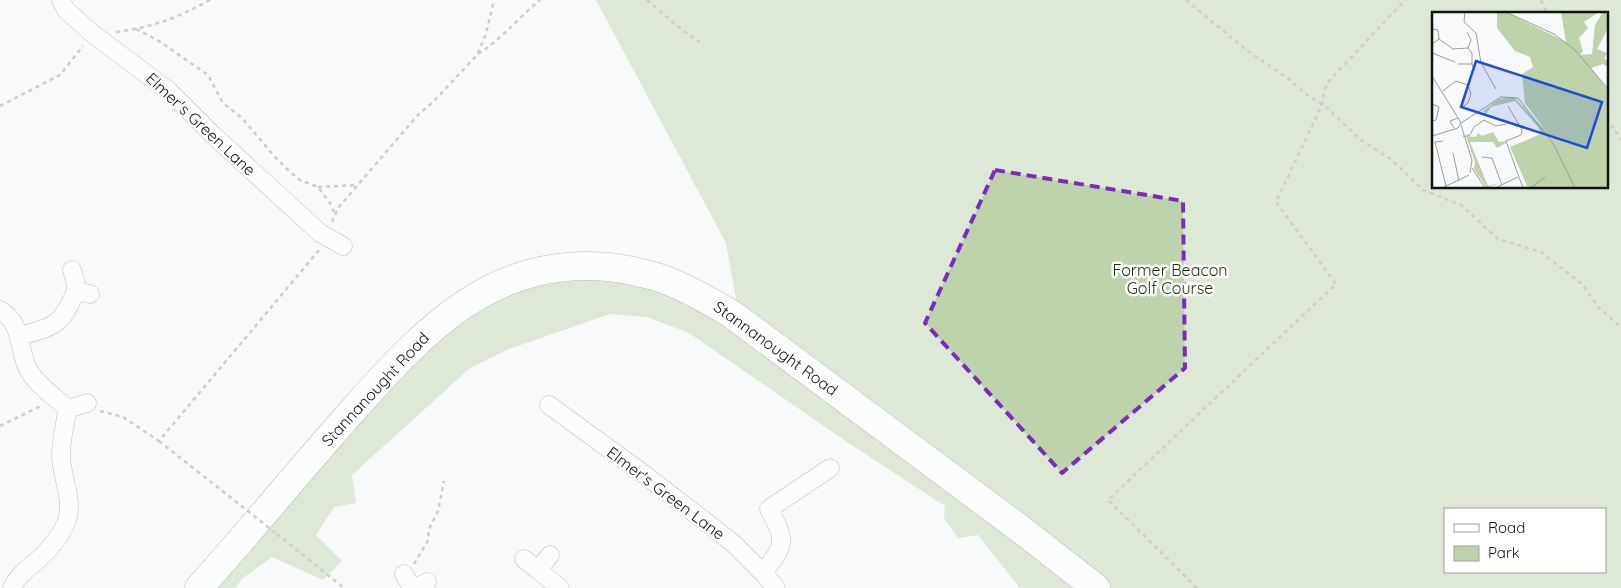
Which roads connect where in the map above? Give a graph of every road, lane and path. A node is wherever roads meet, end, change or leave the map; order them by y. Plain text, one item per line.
1 (61, 0) edge
2 (210, 0) edge
3 (494, 0) edge
4 (540, 0) edge
5 (647, 0) edge
6 (1186, 0) edge
7 (1405, 0) edge
8 (1541, 0) edge
9 (1547, 12) edge
10 (136, 30) junction
11 (93, 34) junction
12 (704, 45) dead end
13 (477, 55) junction
14 (1322, 105) junction
15 (0, 106) edge
16 (1608, 120) edge
17 (1621, 140) edge
18 (358, 185) junction
19 (318, 187) junction
20 (334, 213) junction
21 (336, 242) junction
22 (72, 270) dead end
23 (0, 310) edge
24 (1621, 327) edge
25 (20, 336) junction
26 (87, 403) joint
27 (63, 404) junction
28 (549, 405) dead end
29 (0, 426) edge
30 (159, 441) junction
31 (830, 468) dead end
32 (444, 480) dead end
33 (550, 555) dead end
34 (524, 559) dead end
35 (538, 570) junction
36 (763, 572) junction
37 (415, 583) edge
38 (12, 588) edge
39 (199, 588) edge
40 (344, 588) edge
41 (560, 588) edge
42 (776, 588) edge
43 (1096, 588) edge
44 (1197, 588) edge

1 - 11 street, Elmer's Green Lane
2 - 10 path
3 - 13 path
4 - 13 path
5 - 12 path
6 - 14 path
7 - 14 path
8 - 9 path
10 - 11 path
10 - 19 path
11 - 15 path
11 - 21 street, Elmer's Green Lane
13 - 18 path
14 - 24 path
14 - 44 path
16 - 17 path
18 - 19 path
18 - 20 path
19 - 20 path
20 - 21 path
21 - 30 path
22 - 25 street
23 - 25 street
25 - 27 street
26 - 27 street
26 - 30 path
27 - 29 path
27 - 38 street
28 - 36 street, Elmer's Green Lane
30 - 40 path, bridge
31 - 36 street
32 - 37 path
33 - 35 street
34 - 35 street
35 - 41 street
36 - 42 street, Elmer's Green Lane
39 - 43 main road, Stannanought Road

